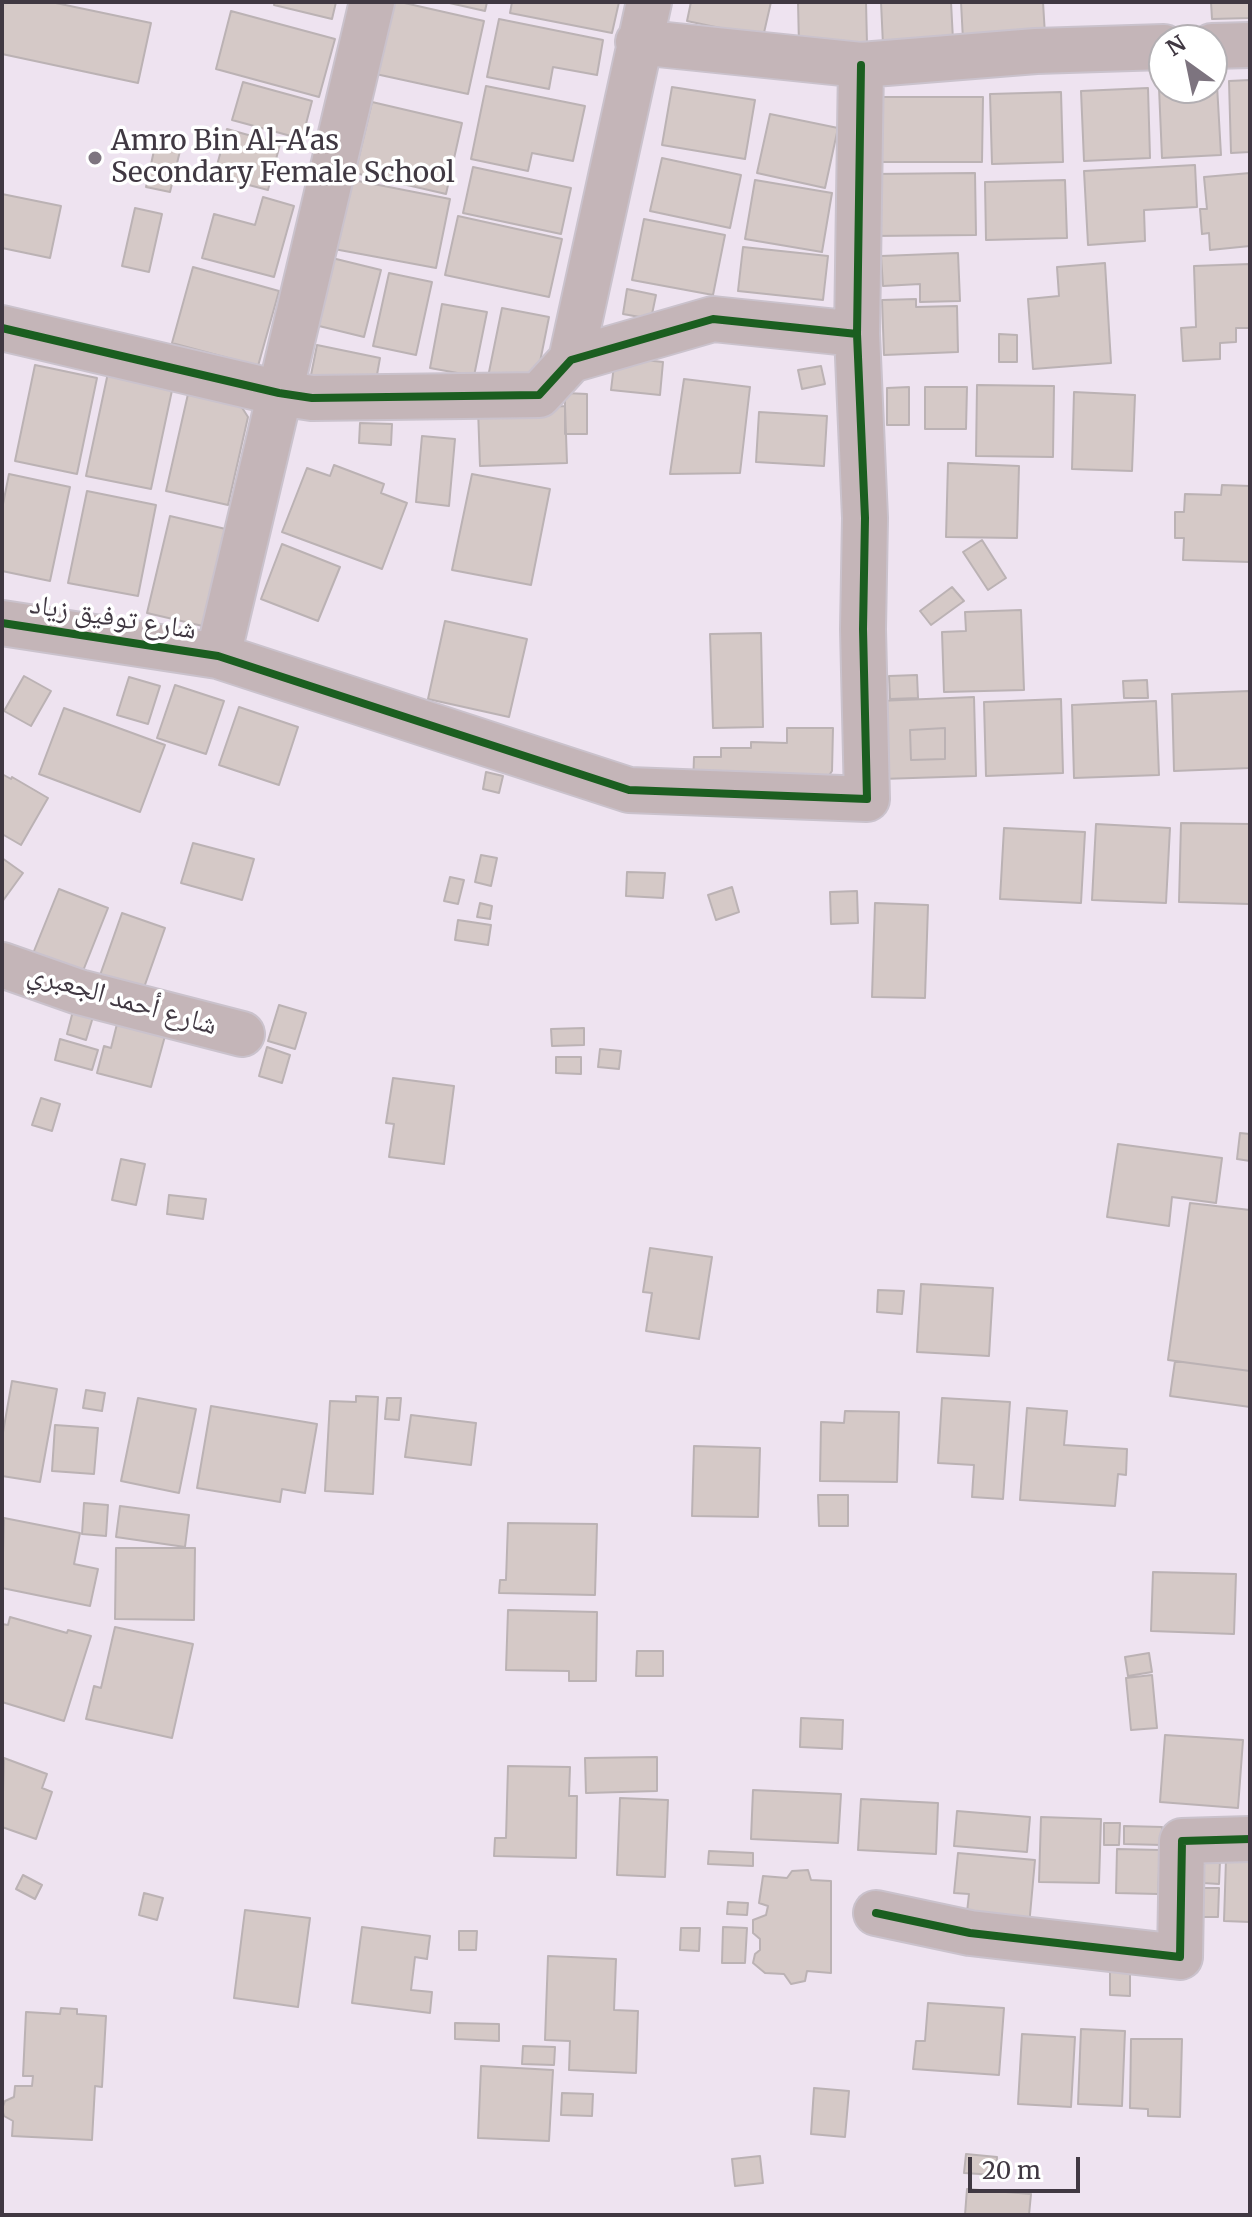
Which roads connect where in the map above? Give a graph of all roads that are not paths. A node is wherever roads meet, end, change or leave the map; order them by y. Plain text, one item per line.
1 (372, 2) edge
2 (643, 22) edge
3 (1250, 45) edge
4 (1228, 46) edge
5 (1148, 48) edge
6 (861, 65) junction
7 (2, 328) edge
8 (857, 334) junction
9 (571, 360) junction
10 (279, 393) junction
11 (5, 630) edge
12 (218, 656) junction
13 (2, 965) edge
14 (242, 1034) dead end
15 (1250, 1839) edge
16 (876, 1913) dead end

1 - 10 street
2 - 6 street
2 - 9 street
3 - 4 street
5 - 6 street
6 - 8 street
7 - 10 street
8 - 9 street
8 - 12 street, شارع توفيق زياد
9 - 10 street
10 - 12 street
11 - 12 street, شارع توفيق زياد
13 - 14 street, شارع أحمد الجعبري
15 - 16 street

